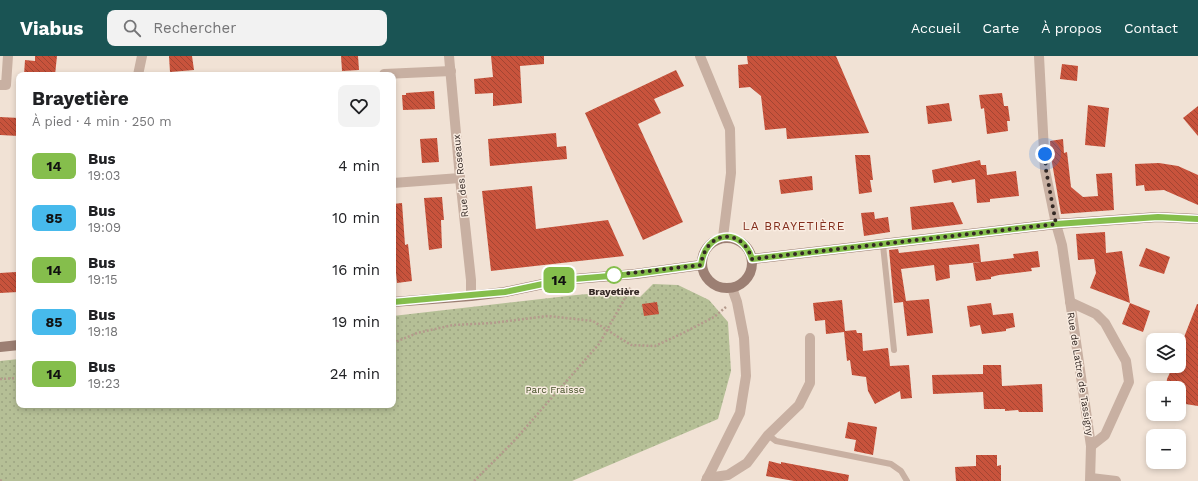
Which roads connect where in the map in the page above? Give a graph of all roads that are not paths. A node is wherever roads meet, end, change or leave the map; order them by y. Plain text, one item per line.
1 (8, 56) edge
2 (142, 56) edge
3 (449, 56) edge
4 (701, 56) edge
5 (1039, 56) edge
6 (451, 71) junction
7 (139, 72) edge
8 (396, 73) edge
9 (0, 85) edge
10 (460, 178) junction
11 (396, 183) edge
12 (1198, 219) edge
13 (1056, 224) junction
14 (723, 237) junction
15 (882, 245) junction
16 (752, 259) junction
17 (701, 265) junction
18 (732, 288) junction
19 (471, 296) junction
20 (396, 302) edge
21 (1070, 302) junction
22 (810, 338) dead end
23 (16, 345) edge
24 (0, 347) edge
25 (894, 350) dead end
26 (768, 435) junction
27 (1092, 446) junction
28 (707, 480) edge
29 (1090, 480) edge
30 (906, 481) edge
31 (1116, 481) edge

1 - 9 street
2 - 7 street
3 - 6 street, Rue des Roseaux
4 - 14 street
5 - 13 street, Rue de Lattre de Tassigny
6 - 8 street
6 - 10 street, Rue des Roseaux
10 - 11 street
10 - 19 street, Rue des Roseaux
12 - 13 main road
13 - 15 main road
13 - 21 street, Rue de Lattre de Tassigny
14 - 16 main road
14 - 17 main road
15 - 16 main road
15 - 25 lane
16 - 18 main road
17 - 18 main road
17 - 19 main road
18 - 28 street
19 - 20 main road
21 - 27 street, Rue de Lattre de Tassigny
21 - 27 street, Rue de Lattre de Tassigny
22 - 26 street
23 - 24 main road
26 - 28 street
26 - 30 lane
27 - 29 street, Rue de Lattre de Tassigny
29 - 31 street

